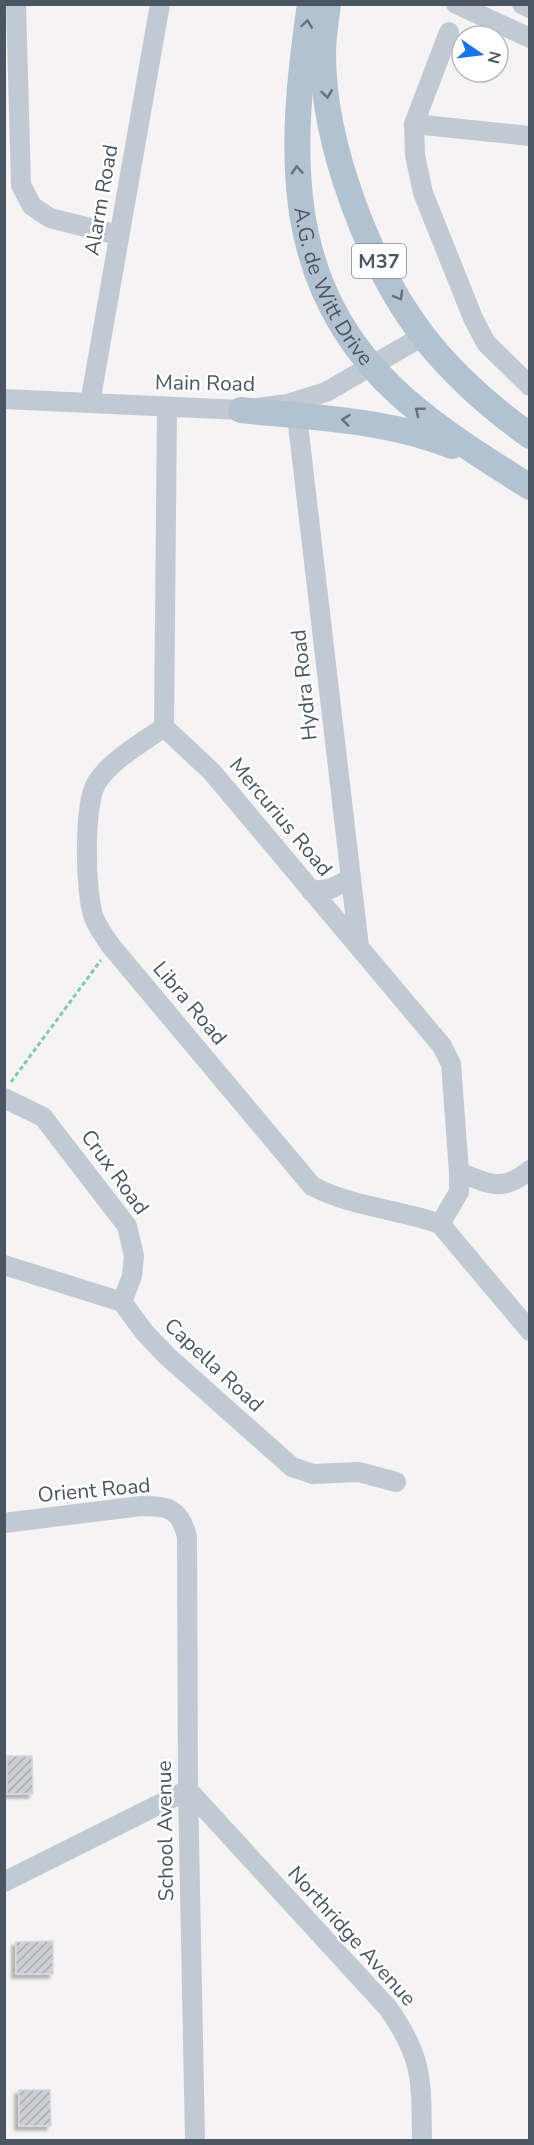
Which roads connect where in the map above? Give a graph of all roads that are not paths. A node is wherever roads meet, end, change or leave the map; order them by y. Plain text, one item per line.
1 (16, 4) edge
2 (160, 4) edge
3 (310, 4) edge
4 (328, 4) edge
5 (456, 4) edge
6 (522, 4) edge
7 (530, 8) edge
8 (449, 32) dead end
9 (530, 38) edge
10 (414, 124) junction
11 (530, 136) edge
12 (118, 235) junction
13 (423, 336) junction
14 (371, 365) junction
15 (530, 386) edge
16 (4, 399) edge
17 (90, 403) junction
18 (167, 408) junction
19 (241, 410) junction
20 (297, 416) junction
21 (530, 436) edge
22 (483, 459) junction
23 (530, 487) edge
24 (164, 727) junction
25 (350, 879) junction
26 (311, 891) junction
27 (359, 948) junction
28 (4, 1098) edge
29 (530, 1170) edge
30 (459, 1172) junction
31 (440, 1224) junction
32 (4, 1265) edge
33 (122, 1302) junction
34 (530, 1331) edge
35 (396, 1482) dead end
36 (183, 1521) joint
37 (4, 1523) edge
38 (188, 1790) junction
39 (4, 1882) edge
40 (195, 2140) edge
41 (422, 2140) edge

1 - 12 street
2 - 12 street, Alarm Road
14 -> 3 main road, A.G. de Witt Drive / M37
4 -> 13 main road, M37
5 - 9 street
6 - 7 street
8 - 10 street
10 - 11 street
10 - 15 street
12 - 17 street, Alarm Road
13 - 14 street, Main Road
13 - 21 main road, M37
14 - 19 street, Main Road
22 -> 14 main road, A.G. de Witt Drive / M37
16 - 17 street, Main Road
17 - 18 street, Main Road
18 - 19 street, Main Road
18 - 24 street
19 - 20 main road
22 -> 20 main road
20 - 25 street, Hydra Road
22 - 23 main road, A.G. de Witt Drive / M37
24 - 26 street, Mercurius Road
24 - 31 street, Libra Road
25 - 26 street
25 - 27 street, Hydra Road
26 - 27 street, Mercurius Road
27 - 30 street, Mercurius Road
28 - 33 street, Crux Road
29 - 30 street
30 - 31 street, Mercurius Road
31 - 34 street
32 - 33 street
33 - 35 street, Capella Road
36 - 37 street, Orient Road
36 - 38 street, School Avenue
38 - 39 street
38 - 40 street, School Avenue
38 - 41 street, Northridge Avenue

